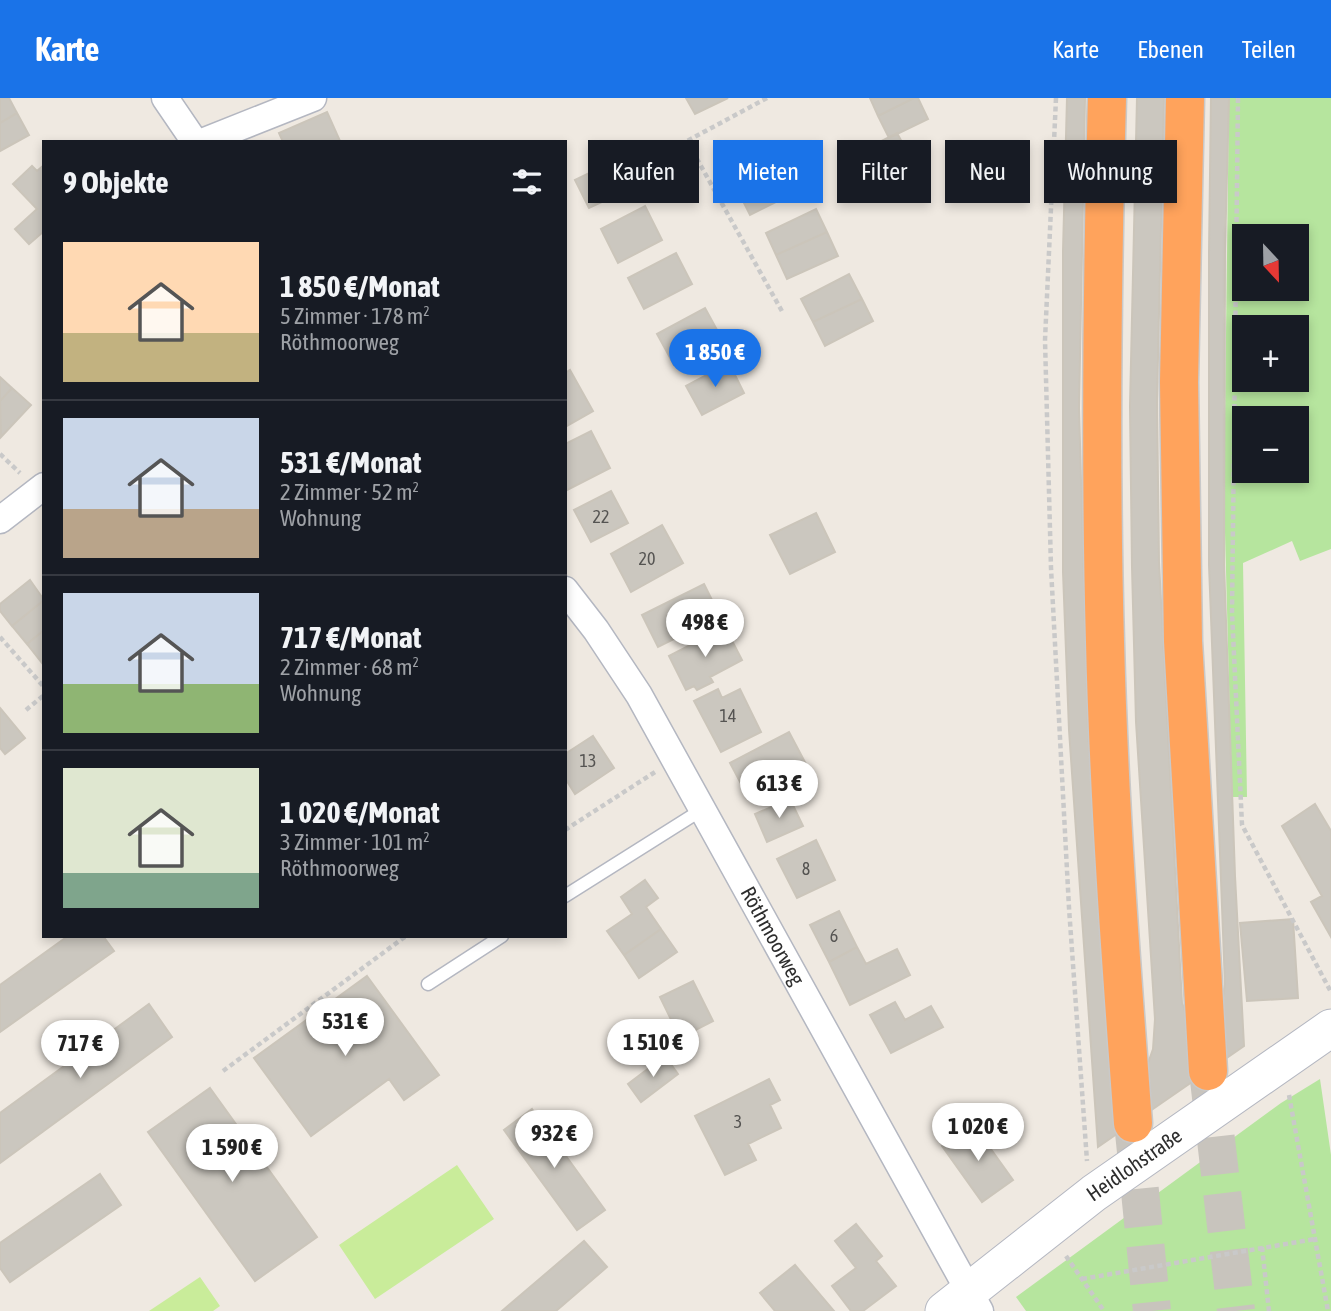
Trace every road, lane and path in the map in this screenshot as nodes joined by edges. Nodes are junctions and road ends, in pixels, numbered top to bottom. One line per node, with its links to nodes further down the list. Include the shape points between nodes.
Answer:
1 (164, 98): 8 (street)
2 (313, 98): 9 (street)
3 (767, 98): 10 (path, via 687,141)
4 (1056, 98): 31 (path, via 1045,340 1051,568 1069,908 1087,1161)
5 (1107, 98): 30 (highway, via 1101,435 1105,644)
6 (1185, 98): 29 (highway, via 1179,382 1183,641)
7 (1238, 98): 25 (path, via 1232,612 1242,825)
8 (194, 140)
9 (207, 140)
10 (783, 313)
11 (42, 488): 12 (street)
12 (0, 520)
13 (567, 593): 18 (street, Röthmoorweg, via 639,695)
14 (0, 637): 15 (path)
15 (42, 685)
16 (42, 697): 17 (path)
17 (26, 710)
18 (676, 759): 19 (street, Röthmoorweg); 20 (path)
19 (704, 808): 21 (lane); 36 (street, Röthmoorweg)
20 (567, 829)
21 (567, 895)
22 (403, 938): 28 (path)
23 (499, 938): 24 (lane)
24 (428, 984)
25 (1331, 992)
26 (1331, 1028): 27 (main road, Heidlohstraße)
27 (1283, 1060): 31 (main road, Heidlohstraße); 32 (path)
28 (223, 1071)
29 (1208, 1071)
30 (1133, 1123)
31 (1094, 1193): 36 (main road, Heidlohstraße)
32 (1315, 1239): 33 (path); 39 (path)
33 (1262, 1247): 35 (path); 38 (path)
34 (1067, 1257): 35 (path)
35 (1082, 1279): 37 (path)
36 (964, 1304)
37 (1104, 1311)
38 (1269, 1311)
39 (1328, 1311)

